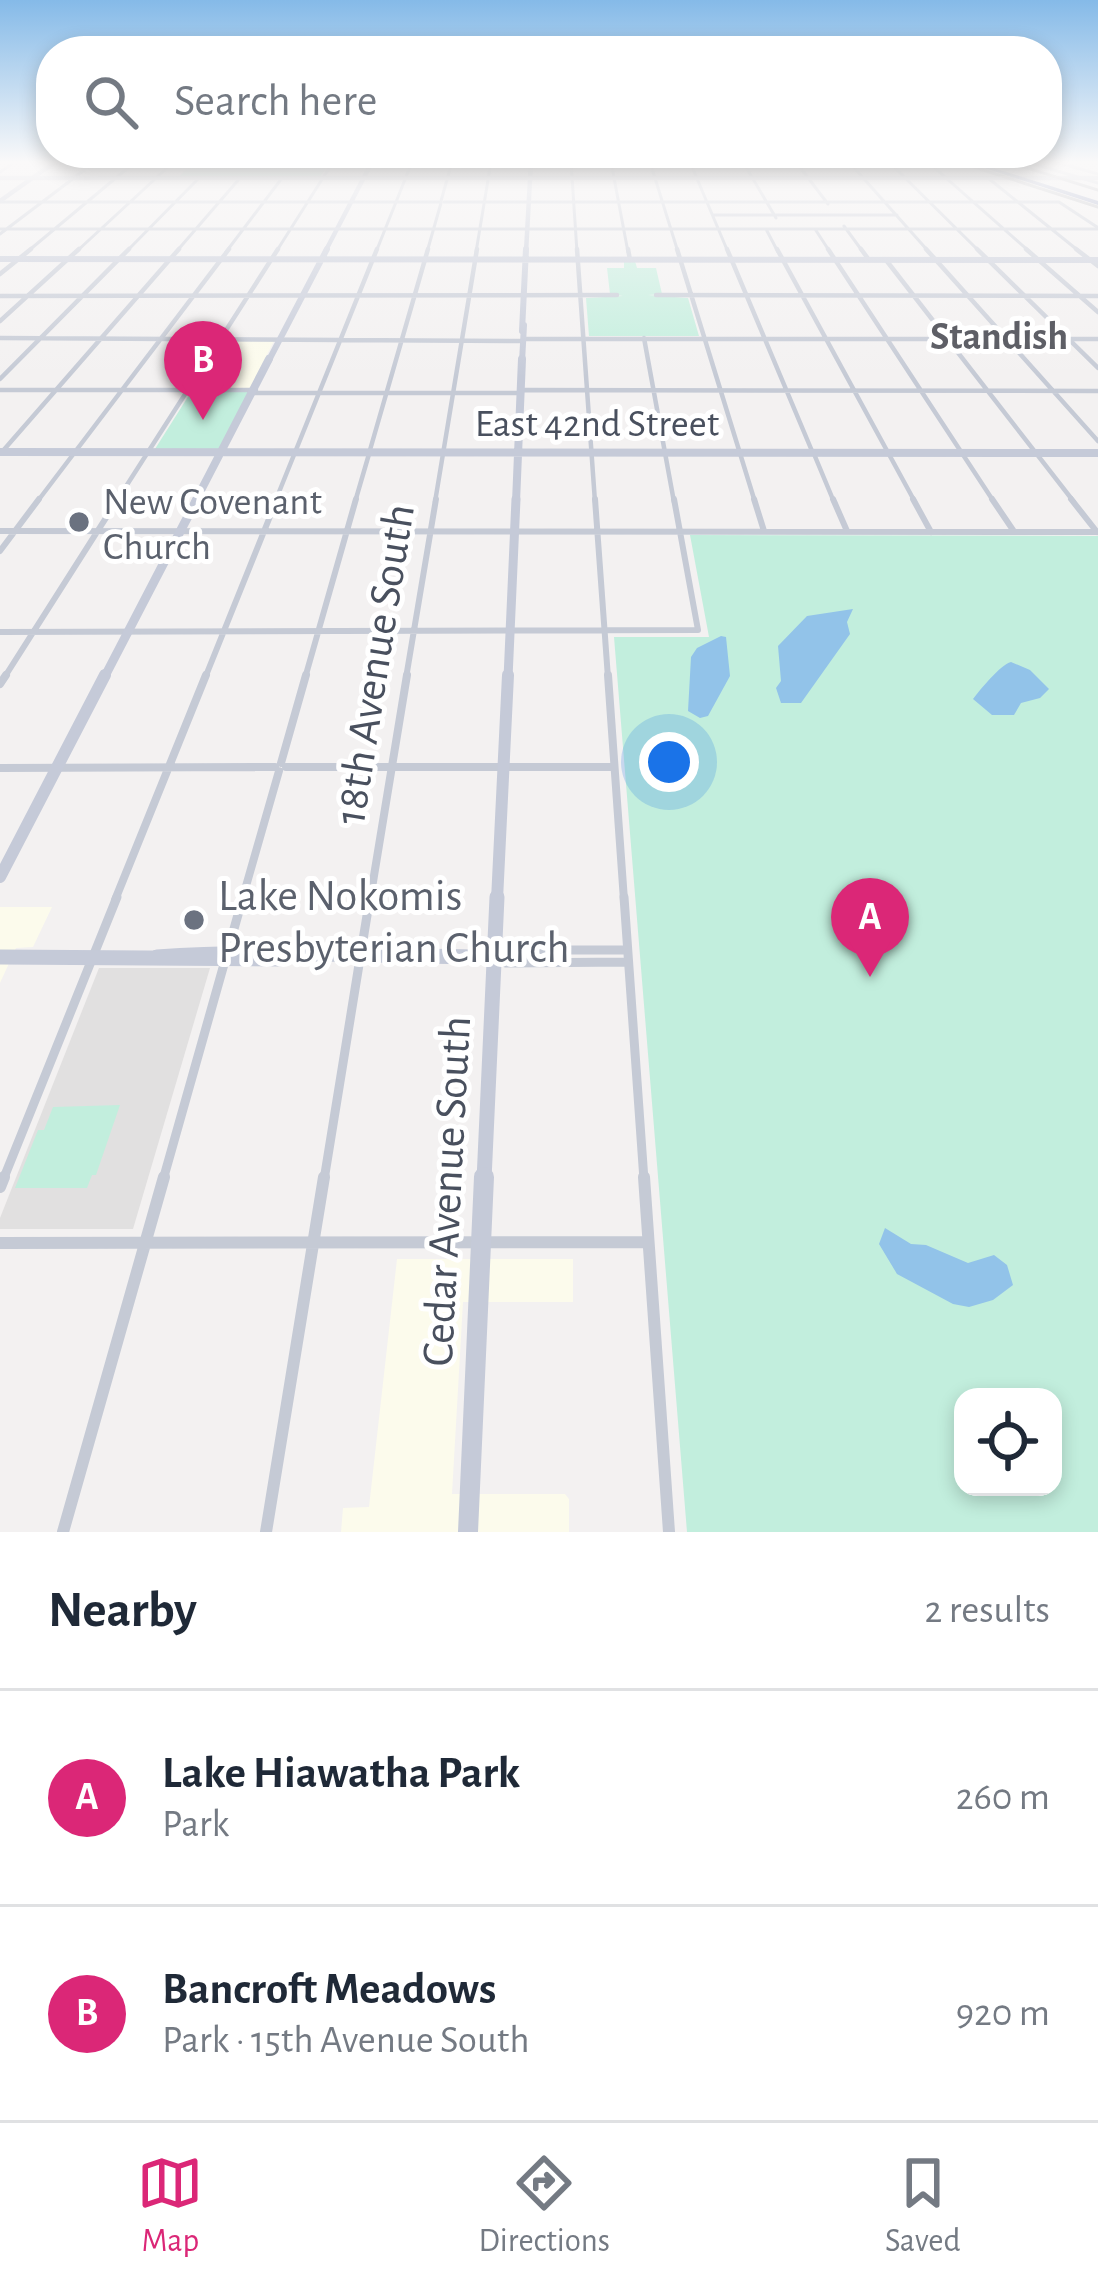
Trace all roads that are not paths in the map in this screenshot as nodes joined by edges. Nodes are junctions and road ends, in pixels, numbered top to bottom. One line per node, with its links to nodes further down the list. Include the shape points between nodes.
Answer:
1 (50, 233): 24 (street)
2 (97, 233): 25 (street)
3 (146, 233): 26 (street)
4 (193, 233): 27 (street)
5 (242, 233): 28 (street)
6 (289, 233): 29 (street)
7 (337, 233): 30 (street)
8 (384, 233): 31 (street)
9 (433, 233): 32 (street)
10 (480, 233): 33 (street, 18th Avenue South)
11 (528, 233): 34 (street, Cedar Avenue South)
12 (576, 233): 35 (street)
13 (625, 233): 36 (street)
14 (672, 233): 37 (street)
15 (721, 233): 38 (street)
16 (768, 233): 39 (street)
17 (818, 233): 40 (street)
18 (849, 233): 41 (street)
19 (914, 233): 43 (street)
20 (962, 233): 44 (street)
21 (1009, 233): 45 (street)
22 (1058, 233): 46 (street)
23 (0, 260): 24 (street)
24 (18, 260): 25 (street); 47 (street)
25 (68, 260): 26 (street); 51 (street)
26 (119, 260): 27 (street); 52 (street)
27 (170, 260): 28 (street); 53 (street)
28 (221, 260): 29 (street); 54 (street)
29 (272, 260): 30 (street); 55 (street)
30 (323, 260): 31 (street); 56 (street)
31 (374, 260): 32 (street); 68 (street)
32 (425, 260): 33 (street); 69 (street)
33 (476, 260): 34 (street); 70 (street, 18th Avenue South)
34 (527, 260): 35 (street); 57 (street, Cedar Avenue South)
35 (579, 260): 36 (street); 58 (street)
36 (630, 260): 37 (street)
37 (681, 260): 38 (street); 59 (street)
38 (732, 260): 39 (street); 60 (street)
39 (783, 260): 40 (street); 61 (street)
40 (835, 260): 41 (street); 62 (street)
41 (869, 260): 42 (street)
42 (886, 260): 43 (street); 63 (street)
43 (938, 260): 44 (street); 64 (street)
44 (989, 260): 45 (street); 65 (street)
45 (1040, 260): 46 (street); 66 (street)
46 (1096, 262)
47 (0, 274)
48 (616, 295): 58 (street)
49 (656, 295): 59 (street)
50 (0, 296): 51 (street)
51 (28, 296): 52 (street); 72 (street)
52 (83, 296): 53 (street); 74 (street)
53 (139, 296): 54 (street); 75 (street)
54 (194, 296): 55 (street); 76 (street)
55 (249, 296): 56 (street); 77 (street)
56 (304, 296): 68 (street); 78 (street)
57 (526, 296): 58 (street); 70 (street); 92 (street, Cedar Avenue South)
58 (580, 296): 79 (street)
59 (692, 296): 60 (street); 81 (street)
60 (747, 296): 61 (street); 82 (street)
61 (803, 296): 62 (street); 83 (street)
62 (859, 296): 63 (street); 84 (street)
63 (914, 296): 64 (street); 85 (street)
64 (970, 296): 65 (street); 86 (street)
65 (1025, 296): 66 (street); 87 (street)
66 (1080, 296): 67 (street); 71 (street)
67 (1098, 296)
68 (359, 297): 69 (street); 89 (street)
69 (415, 297): 70 (street); 90 (street)
70 (470, 297): 91 (street, 18th Avenue South)
71 (1098, 312)
72 (0, 321)
73 (0, 338): 74 (street)
74 (40, 338): 75 (street); 94 (street)
75 (101, 338): 76 (street); 96 (street)
76 (161, 338): 77 (street); 97 (street)
77 (222, 339): 78 (street); 98 (street)
78 (282, 339): 89 (street); 109 (street)
79 (584, 339): 80 (street); 92 (street); 99 (street)
80 (644, 339): 81 (street); 100 (street)
81 (705, 339): 82 (street); 101 (street)
82 (766, 339): 83 (street); 102 (street)
83 (826, 339): 84 (street); 103 (street)
84 (887, 339): 85 (street); 104 (street)
85 (947, 339): 86 (street); 106 (street)
86 (1007, 339): 87 (street); 107 (street)
87 (1068, 339): 88 (street); 93 (street)
88 (1098, 339)
89 (342, 340): 90 (street); 110 (street)
90 (403, 340): 91 (street); 111 (street)
91 (463, 340): 92 (street); 112 (street, 18th Avenue South)
92 (523, 343): 105 (street, Cedar Avenue South)
93 (1098, 368)
94 (0, 379)
95 (0, 390): 96 (street)
96 (56, 390): 97 (street); 124 (street)
97 (122, 390): 98 (street); 114 (street)
98 (189, 390): 109 (street); 115 (street)
99 (587, 390): 100 (street); 105 (street); 121 (street)
100 (654, 390): 101 (street); 122 (street)
101 (721, 390): 102 (street); 123 (street)
102 (787, 390): 103 (street); 125 (street)
103 (854, 390): 104 (street); 126 (street)
104 (920, 390): 106 (street); 127 (street)
105 (521, 391): 112 (street); 120 (street, Cedar Avenue South)
106 (987, 391): 107 (street); 128 (street)
107 (1053, 391): 108 (street); 113 (street)
108 (1098, 391)
109 (255, 392): 110 (street); 116 (street)
110 (321, 393): 111 (street); 117 (street)
111 (387, 393): 112 (street); 118 (street)
112 (454, 393): 119 (street, 18th Avenue South)
113 (1098, 441)
114 (75, 452): 115 (street, East 42nd Street); 124 (street, East 42nd Street); 131 (street)
115 (149, 452): 116 (street, East 42nd Street); 132 (street)
116 (223, 452): 117 (street, East 42nd Street); 133 (street)
117 (296, 452): 118 (street, East 42nd Street); 134 (street)
118 (370, 452): 119 (street, East 42nd Street); 135 (street)
119 (445, 452): 120 (street, East 42nd Street); 136 (street, 18th Avenue South)
120 (518, 452): 121 (street, East 42nd Street); 137 (street, Cedar Avenue South)
121 (592, 452): 122 (street, East 42nd Street); 138 (street)
122 (666, 452): 123 (street, East 42nd Street); 139 (street)
123 (740, 452): 125 (street, East 42nd Street); 140 (street)
124 (0, 453)
125 (813, 453): 126 (street, East 42nd Street); 141 (street)
126 (888, 453): 127 (street, East 42nd Street); 142 (street)
127 (962, 453): 128 (street, East 42nd Street); 143 (street)
128 (1036, 453): 129 (street, East 42nd Street); 144 (street)
129 (1098, 453)
130 (0, 531): 131 (street)
131 (15, 531): 132 (street); 145 (street)
132 (99, 531): 133 (street); 147 (street)
133 (182, 531): 134 (street); 148 (street)
134 (265, 531): 135 (street); 149 (street)
135 (349, 531): 136 (street); 150 (street)
136 (431, 531): 137 (street); 151 (street, 18th Avenue South)
137 (514, 531): 138 (street); 152 (street, Cedar Avenue South)
138 (598, 531): 139 (street); 153 (street)
139 (681, 531): 140 (street); 153 (street, via 698,630)
140 (764, 531): 141 (street)
141 (847, 531): 142 (street)
142 (931, 532): 143 (street)
143 (1014, 532): 144 (street)
144 (1098, 532)
145 (0, 551)
146 (0, 632): 147 (street)
147 (33, 632): 148 (street); 154 (street)
148 (130, 632): 149 (street); 160 (street)
149 (224, 632): 150 (street); 161 (street)
150 (321, 632): 151 (street); 155 (street)
151 (415, 632): 152 (street); 156 (street, 18th Avenue South)
152 (510, 632): 153 (street); 157 (street, Cedar Avenue South)
153 (605, 632): 158 (street)
154 (0, 684)
155 (280, 767): 156 (street); 161 (street); 165 (street)
156 (393, 767): 157 (street); 166 (street, 18th Avenue South)
157 (504, 767): 158 (street); 167 (street, Cedar Avenue South)
158 (615, 767): 163 (street)
159 (0, 768): 160 (street)
160 (58, 768): 161 (street); 162 (street)
161 (169, 768): 164 (street)
162 (0, 877)
163 (628, 956): 167 (street, via 506,963); 172 (street)
164 (92, 957): 165 (street); 168 (street); 169 (street)
165 (227, 957): 166 (street); 174 (street)
166 (362, 957): 167 (street); 170 (street, 18th Avenue South)
167 (495, 957): 171 (street, Cedar Avenue South)
168 (0, 958)
169 (0, 1187)
170 (314, 1242): 171 (street); 174 (street); 176 (street, 18th Avenue South)
171 (482, 1242): 172 (street); 177 (street, Cedar Avenue South)
172 (648, 1242): 178 (street)
173 (0, 1243): 174 (street)
174 (145, 1243): 175 (street)
175 (63, 1532)
176 (266, 1532)
177 (468, 1532)
178 (669, 1532)

